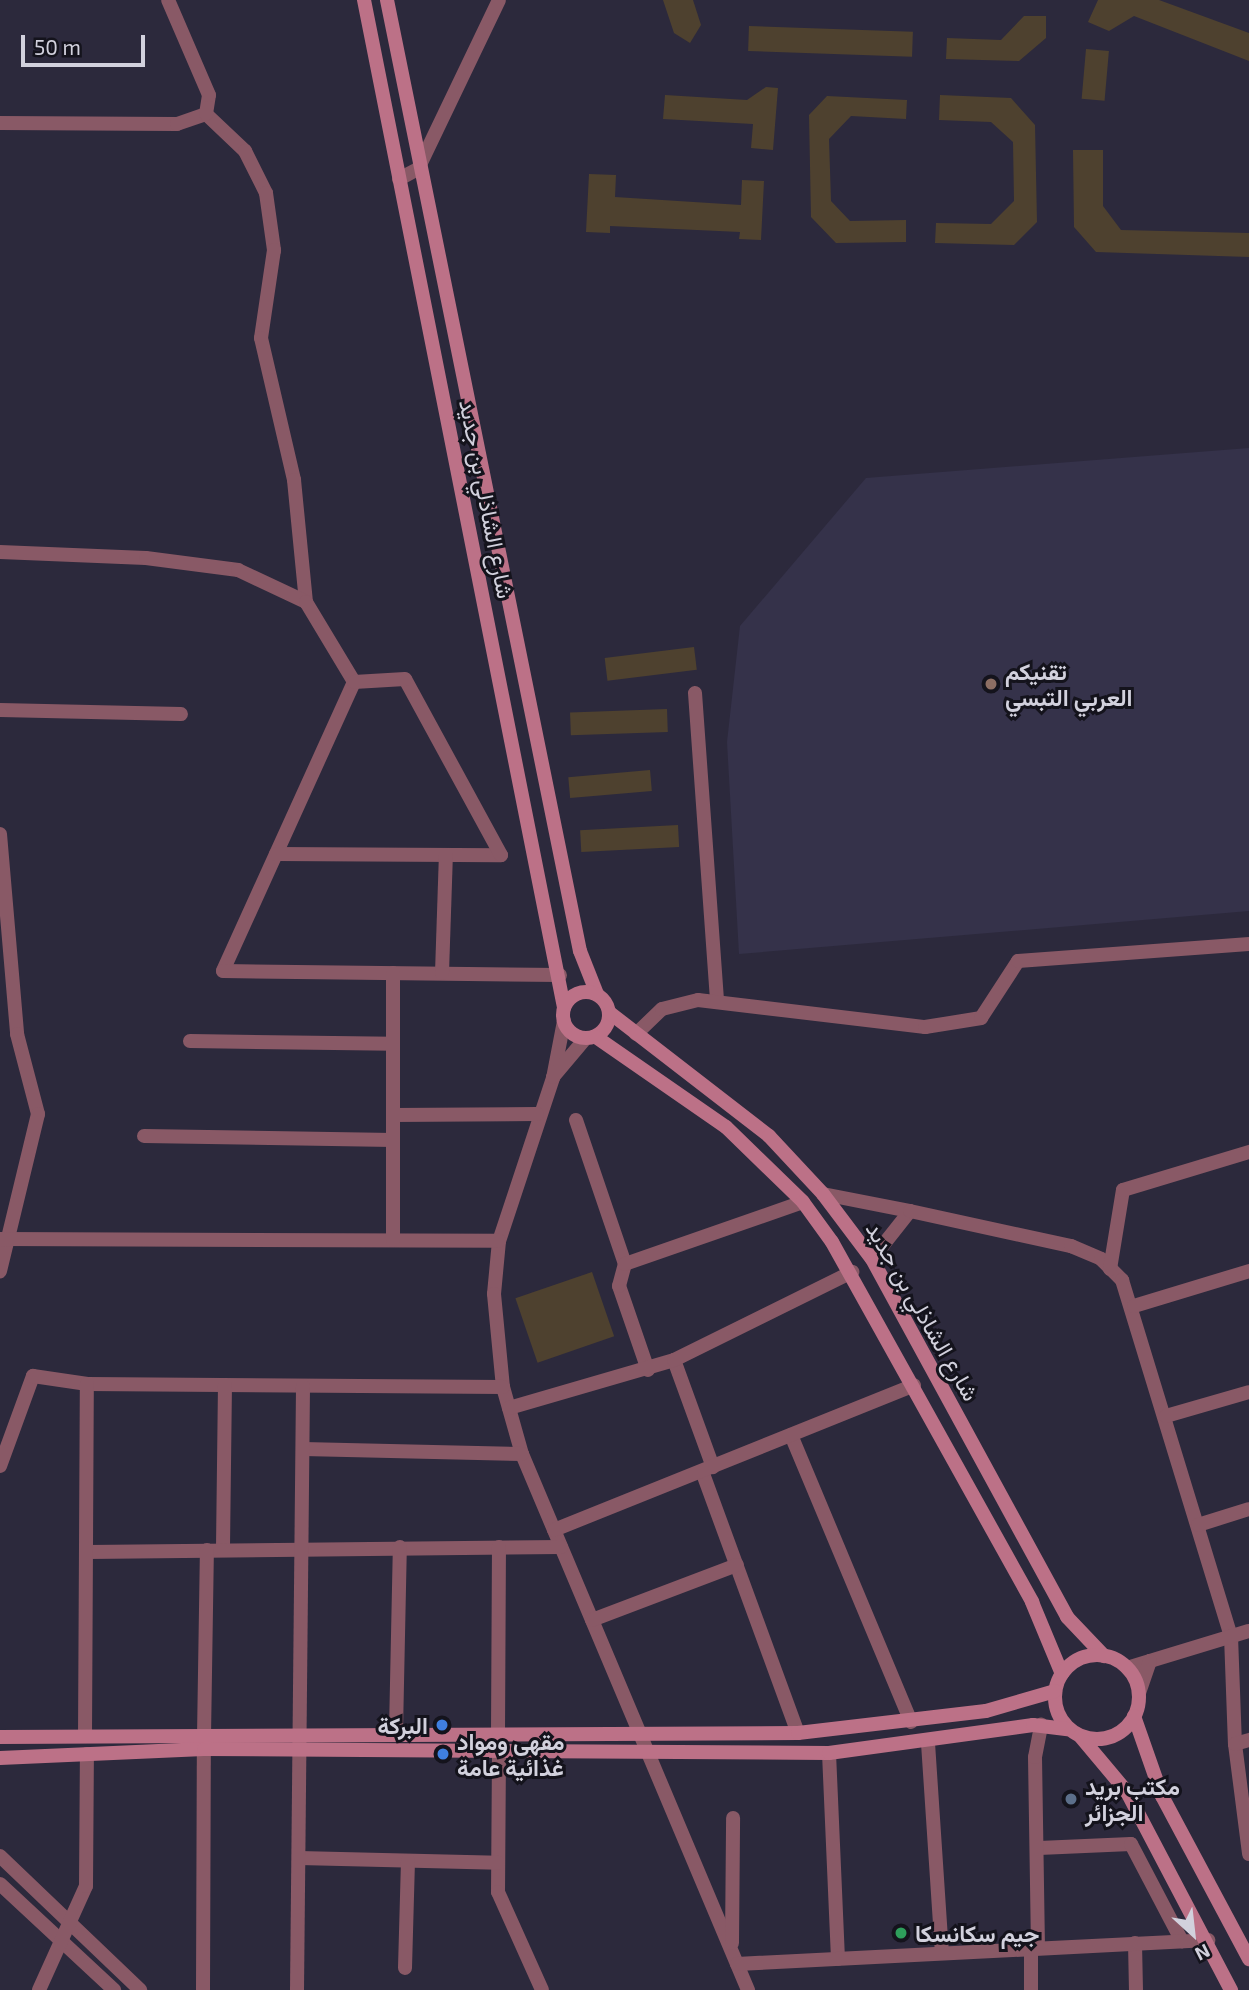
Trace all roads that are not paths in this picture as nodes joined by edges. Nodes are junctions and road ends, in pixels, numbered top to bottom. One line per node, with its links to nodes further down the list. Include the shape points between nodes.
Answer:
1 (168, 0): 5 (street, via 209,95)
2 (364, 0): 8 (main road, شارع الشاذلي بن جديد)
3 (387, 0): 7 (main road, شارع الشاذلي بن جديد)
4 (499, 0): 7 (street)
5 (206, 114): 6 (street, via 177,124); 10 (street, via 245,151 267,193 274,250 261,338 296,492)
6 (0, 124)
7 (418, 169): 8 (street); 22 (main road, شارع الشاذلي بن جديد, via 580,951)
8 (399, 179): 21 (main road, شارع الشاذلي بن جديد)
9 (0, 552): 10 (street, via 212,563)
10 (306, 602): 11 (street)
11 (354, 682): 16 (street); 17 (street, via 405,679 501,855)
12 (695, 693): 23 (street)
13 (0, 710): 14 (street)
14 (181, 714)
15 (0, 834): 40 (street, via 17,1034 38,1114)
16 (276, 854): 17 (street); 19 (street, via 223,971)
17 (446, 855): 20 (street)
18 (1249, 944): 23 (street, via 1018,961 981,1018 925,1027)
19 (393, 973): 20 (street); 29 (street)
20 (442, 973): 21 (street)
21 (560, 975): 25 (main road, شارع الشاذلي بن جديد)
22 (597, 994): 24 (main road, شارع الشاذلي بن جديد); 25 (main road, via 579,993)
23 (717, 1000): 26 (street, via 678,1001)
24 (610, 1013): 26 (main road, شارع الشاذلي بن جديد); 27 (main road)
25 (564, 1014): 27 (main road, شارع الشاذلي بن جديد); 30 (street)
26 (636, 1034): 37 (main road, شارع الشاذلي بن جديد, via 769,1136)
27 (591, 1038): 30 (street); 38 (main road, شارع الشاذلي بن جديد, via 700,1106)
28 (190, 1041): 29 (street)
29 (393, 1044): 32 (street)
30 (553, 1078): 31 (street)
31 (537, 1114): 32 (street); 42 (street)
32 (393, 1115): 35 (street)
33 (576, 1120): 44 (street)
34 (144, 1136): 35 (street)
35 (393, 1140): 41 (street)
36 (1249, 1152): 45 (street, via 1123,1190)
37 (823, 1195): 39 (street); 43 (main road, شارع الشاذلي بن جديد)
38 (803, 1202): 44 (street); 48 (main road, شارع الشاذلي بن جديد)
39 (910, 1212): 43 (street); 45 (street, via 1071,1246)
40 (5, 1239): 41 (street); 46 (street)
41 (393, 1240): 42 (street)
42 (499, 1241): 56 (street, via 494,1294)
43 (872, 1259): 79 (main road, شارع الشاذلي بن جديد, via 1060,1605)
44 (625, 1265): 51 (street, via 619,1286)
45 (1110, 1269): 49 (street)
46 (0, 1271)
47 (1249, 1271): 49 (street)
48 (852, 1272): 50 (street); 54 (main road, شارع الشاذلي بن جديد)
49 (1134, 1306): 59 (street)
50 (674, 1360): 51 (street); 64 (street)
51 (648, 1370): 58 (street)
52 (87, 1384): 53 (street); 63 (street, via 33,1376); 74 (street)
53 (225, 1385): 55 (street); 68 (street)
54 (914, 1385): 60 (street); 82 (main road, شارع الشاذلي بن جديد, via 1032,1602)
55 (303, 1386): 56 (street); 61 (street)
56 (503, 1387): 58 (street)
57 (1249, 1392): 59 (street)
58 (509, 1408): 62 (street)
59 (1166, 1416): 66 (street)
60 (791, 1434): 64 (street); 86 (street)
61 (303, 1449): 62 (street); 69 (street)
62 (523, 1454): 67 (street)
63 (0, 1466)
64 (707, 1469): 67 (street); 75 (street)
65 (1249, 1509): 66 (street)
66 (1198, 1525): 78 (street)
67 (554, 1530): 72 (street)
68 (223, 1547): 69 (street); 73 (street)
69 (302, 1547): 70 (street); 96 (street)
70 (400, 1547): 71 (street); 88 (street)
71 (499, 1547): 72 (street); 90 (street)
72 (561, 1547): 76 (street)
73 (207, 1550): 74 (street); 95 (street)
74 (88, 1552): 94 (street)
75 (737, 1565): 76 (street); 91 (street)
76 (592, 1620): 92 (street)
77 (1249, 1631): 78 (street)
78 (1231, 1636): 80 (street); 97 (street)
79 (1104, 1656): 81 (main road); 82 (main road, via 1080,1658)
80 (1150, 1661): 81 (street); 84 (street)
81 (1127, 1668): 84 (main road)
82 (1062, 1674): 83 (main road)
83 (1055, 1691): 86 (main road); 89 (main road)
84 (1139, 1693): 85 (main road)
85 (1134, 1716): 89 (main road, via 1113,1736); 123 (main road, via 1162,1796)
86 (911, 1722): 91 (main road)
87 (1041, 1725): 89 (main road); 98 (main road); 105 (street, via 1035,1757)
88 (396, 1731): 90 (main road); 96 (main road)
89 (1074, 1732): 116 (main road, via 1127,1792)
90 (499, 1733): 92 (main road)
91 (798, 1733): 92 (main road)
92 (640, 1735): 100 (street)
93 (0, 1737): 94 (main road)
94 (85, 1737): 95 (main road)
95 (204, 1742): 96 (main road); 101 (main road); 128 (street)
96 (301, 1742): 99 (main road); 108 (street)
97 (1242, 1742): 106 (street)
98 (928, 1743): 102 (main road); 120 (street)
99 (499, 1751): 100 (main road); 110 (street)
100 (648, 1753): 102 (main road); 121 (street)
101 (88, 1754): 103 (main road); 114 (street, via 86,1885)
102 (830, 1754): 122 (street)
103 (0, 1758)
104 (733, 1818): 121 (street)
105 (1039, 1848): 117 (street, via 1131,1844); 119 (street)
106 (1249, 1854)
107 (0, 1856): 114 (street)
108 (299, 1858): 109 (street); 129 (street)
109 (408, 1861): 110 (street); 124 (street)
110 (498, 1863): 130 (street, via 498,1892)
111 (0, 1884): 113 (street)
112 (0, 1902): 113 (street)
113 (22, 1907): 115 (street)
114 (72, 1923): 115 (street); 127 (street)
115 (64, 1940): 125 (street); 126 (street)
116 (1208, 1940): 117 (street); 134 (main road)
117 (1182, 1941): 118 (street)
118 (1135, 1943): 119 (street); 133 (street)
119 (1035, 1948): 120 (street); 132 (street)
120 (942, 1953): 122 (street)
121 (734, 1957): 122 (street); 131 (street)
122 (838, 1959)
123 (1249, 1959)
124 (405, 1968)
125 (39, 1990)
126 (114, 1990)
127 (139, 1990)
128 (203, 1990)
129 (297, 1990)
130 (542, 1990)
131 (748, 1990)
132 (1031, 1990)
133 (1136, 1990)
134 (1231, 1990)

